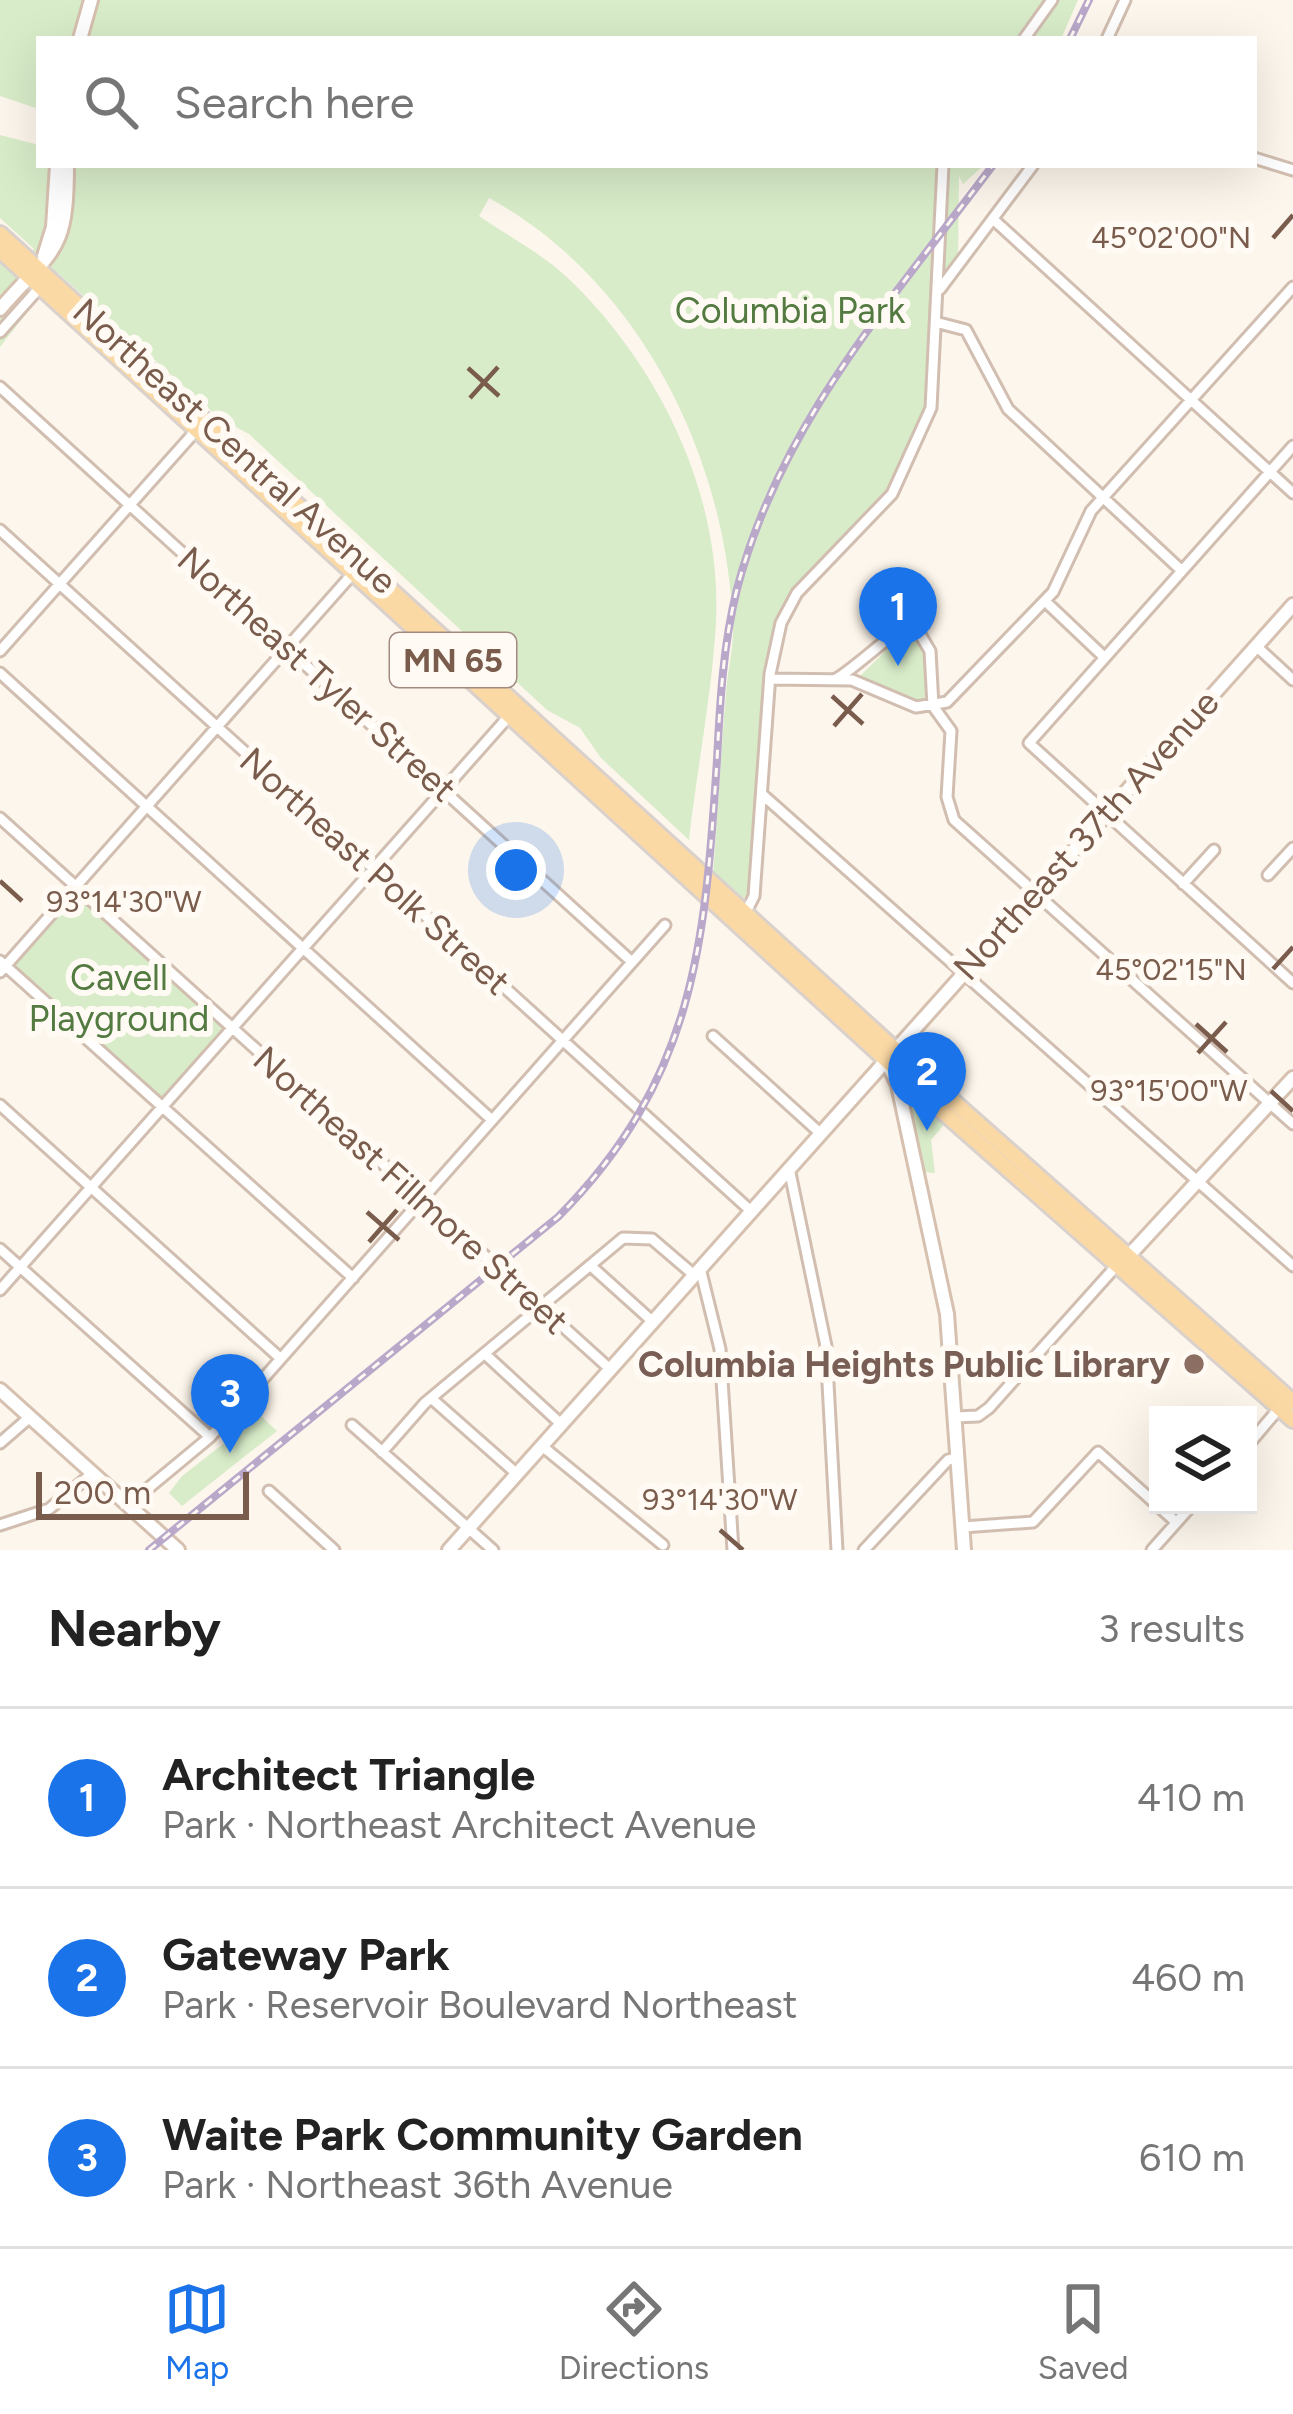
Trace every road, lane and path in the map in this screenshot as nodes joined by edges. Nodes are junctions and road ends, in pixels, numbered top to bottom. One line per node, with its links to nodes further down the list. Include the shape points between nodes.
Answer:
1 (91, 0): 4 (street)
2 (1052, 0): 5 (street)
3 (1126, 0): 6 (street)
4 (81, 36)
5 (1026, 36)
6 (1108, 36)
7 (1257, 159): 12 (street)
8 (57, 168): 16 (street)
9 (67, 168): 16 (street, via 63,236)
10 (943, 168): 18 (street)
11 (1032, 168): 13 (street)
12 (1293, 170)
13 (994, 220): 18 (street); 23 (street)
14 (0, 234): 16 (main road, Northeast Central Avenue / MN 65)
15 (0, 250): 16 (main road, Northeast Central Avenue / MN 65)
16 (39, 275): 19 (street); 21 (street); 24 (main road, Northeast Central Avenue / MN 65)
17 (1293, 287): 23 (street)
18 (940, 289): 20 (street)
19 (0, 309)
20 (939, 323): 28 (street, via 966,330 1008,409); 41 (street, via 934,394 911,461 882,508 787,608)
21 (0, 332)
22 (0, 387): 29 (street, Northeast Tyler Street)
23 (1191, 400): 26 (street); 28 (street)
24 (202, 424): 29 (street); 32 (main road, Northeast Central Avenue / MN 65); 45 (main road, Northeast Central Avenue / MN 65)
25 (1293, 446): 26 (street)
26 (1270, 472): 27 (street); 31 (street)
27 (1293, 494)
28 (1103, 499): 31 (street); 34 (street)
29 (130, 504): 33 (street); 37 (street, Northeast Tyler Street)
30 (0, 530): 33 (street, Northeast Polk Street)
31 (1181, 570): 39 (street)
32 (355, 571): 37 (street); 45 (main road, Northeast Central Avenue / MN 65)
33 (59, 584): 38 (street); 46 (street, Northeast Polk Street)
34 (1045, 601): 39 (street); 44 (street)
35 (1293, 605): 36 (street, Northeast 37th Avenue)
36 (1256, 646): 43 (street); 50 (street, Northeast 37th Avenue)
37 (288, 647): 46 (street); 47 (street, Northeast Tyler Street)
38 (0, 651)
39 (1104, 656): 50 (street, via 1029,743)
40 (0, 674): 49 (street)
41 (770, 679): 42 (street); 48 (street)
42 (836, 679): 44 (street, via 870,685 905,705); 44 (street, via 914,624 930,651)
43 (1293, 680)
44 (933, 706): 58 (street, via 951,731 953,820)
45 (516, 709): 47 (street); 59 (main road, Northeast Central Avenue / MN 65)
46 (217, 727): 49 (street); 54 (street, Northeast Polk Street)
47 (444, 790): 54 (street); 62 (street, Northeast Tyler Street)
48 (763, 795): 59 (street); 64 (street)
49 (146, 806): 57 (street); 61 (street)
50 (1106, 813): 56 (street); 58 (street, Northeast 37th Avenue)
51 (0, 818): 57 (street, Northeast Fillmore Street)
52 (1293, 848): 55 (street)
53 (1214, 850): 56 (street)
54 (373, 869): 61 (street); 68 (street, Northeast Polk Street)
55 (1268, 875)
56 (1184, 884): 65 (street)
57 (76, 886): 63 (street); 66 (street, Northeast Fillmore Street)
58 (1032, 895): 64 (street, Northeast 37th Avenue); 71 (street)
59 (744, 917): 69 (main road, Northeast Central Avenue / MN 65)
60 (665, 925): 62 (street)
61 (303, 948): 66 (street); 74 (street)
62 (632, 962): 68 (street)
63 (2, 966): 73 (street)
64 (962, 974): 69 (street, Northeast 37th Avenue); 79 (street)
65 (1293, 983)
66 (232, 1028): 73 (street); 81 (street, Northeast Fillmore Street)
67 (713, 1036): 76 (street)
68 (561, 1041): 74 (street); 82 (street, Northeast Polk Street)
69 (890, 1054): 76 (street, Northeast 37th Avenue); 77 (main road, MN 65); 77 (main road, MN 65, via 941,1111); 100 (street, via 947,1314)
70 (1293, 1078): 71 (street)
71 (1270, 1104): 75 (street); 79 (street)
72 (0, 1105): 80 (street)
73 (162, 1107): 80 (street); 89 (street)
74 (492, 1120): 81 (street)
75 (1293, 1124)
76 (820, 1132): 78 (street, Northeast 37th Avenue)
77 (984, 1138): 84 (main road, MN 65); 84 (main road, MN 65, via 1022,1161)
78 (789, 1168): 82 (street, Northeast 37th Avenue); 125 (street, via 826,1346)
79 (1201, 1182): 84 (street); 85 (street)
80 (91, 1187): 86 (street); 94 (street)
81 (422, 1200): 89 (street); 91 (street, Northeast Fillmore Street)
82 (751, 1211): 88 (street, Northeast 37th Avenue)
83 (0, 1249): 86 (street)
84 (1125, 1261): 98 (main road, MN 65); 100 (street, via 989,1408)
85 (1293, 1266)
86 (20, 1267): 90 (street); 105 (street)
87 (592, 1267): 88 (street, via 623,1238 642,1236); 91 (street); 92 (street)
88 (697, 1271): 92 (street, Northeast 37th Avenue); 124 (street, via 720,1349)
89 (352, 1278): 94 (street)
90 (0, 1290)
91 (541, 1309): 93 (street); 95 (street, Northeast Fillmore Street)
92 (652, 1322): 95 (street, Northeast 37th Avenue)
93 (485, 1354): 97 (street); 102 (street)
94 (280, 1358): 105 (street)
95 (610, 1369): 102 (street, Northeast 37th Avenue)
96 (0, 1390): 99 (street)
97 (431, 1398): 108 (street); 111 (street)
98 (1287, 1403): 101 (main road, MN 65); 104 (street)
99 (30, 1417): 106 (street); 110 (street)
100 (955, 1417): 109 (street)
101 (1293, 1420)
102 (561, 1424): 107 (street, Northeast 37th Avenue)
103 (352, 1425): 108 (street)
104 (1257, 1435)
105 (209, 1437): 113 (street)
106 (0, 1443)
107 (542, 1446): 111 (street, Northeast 37th Avenue); 119 (street)
108 (382, 1452): 118 (street)
109 (958, 1458): 117 (street); 126 (street)
110 (92, 1473): 113 (street); 116 (street, via 49,1509)
111 (517, 1474): 118 (street, Northeast 37th Avenue)
112 (269, 1491): 121 (street)
113 (128, 1505): 120 (street)
114 (1184, 1514): 115 (street)
115 (1176, 1522): 117 (street, via 1099,1452 1033,1522); 128 (street)
116 (0, 1525)
117 (962, 1527): 127 (street)
118 (468, 1529): 122 (street, Northeast 37th Avenue); 123 (street)
119 (663, 1545)
120 (178, 1550)
121 (334, 1550)
122 (449, 1550)
123 (493, 1550)
124 (734, 1550)
125 (837, 1550)
126 (864, 1550)
127 (964, 1550)
128 (1152, 1550)

